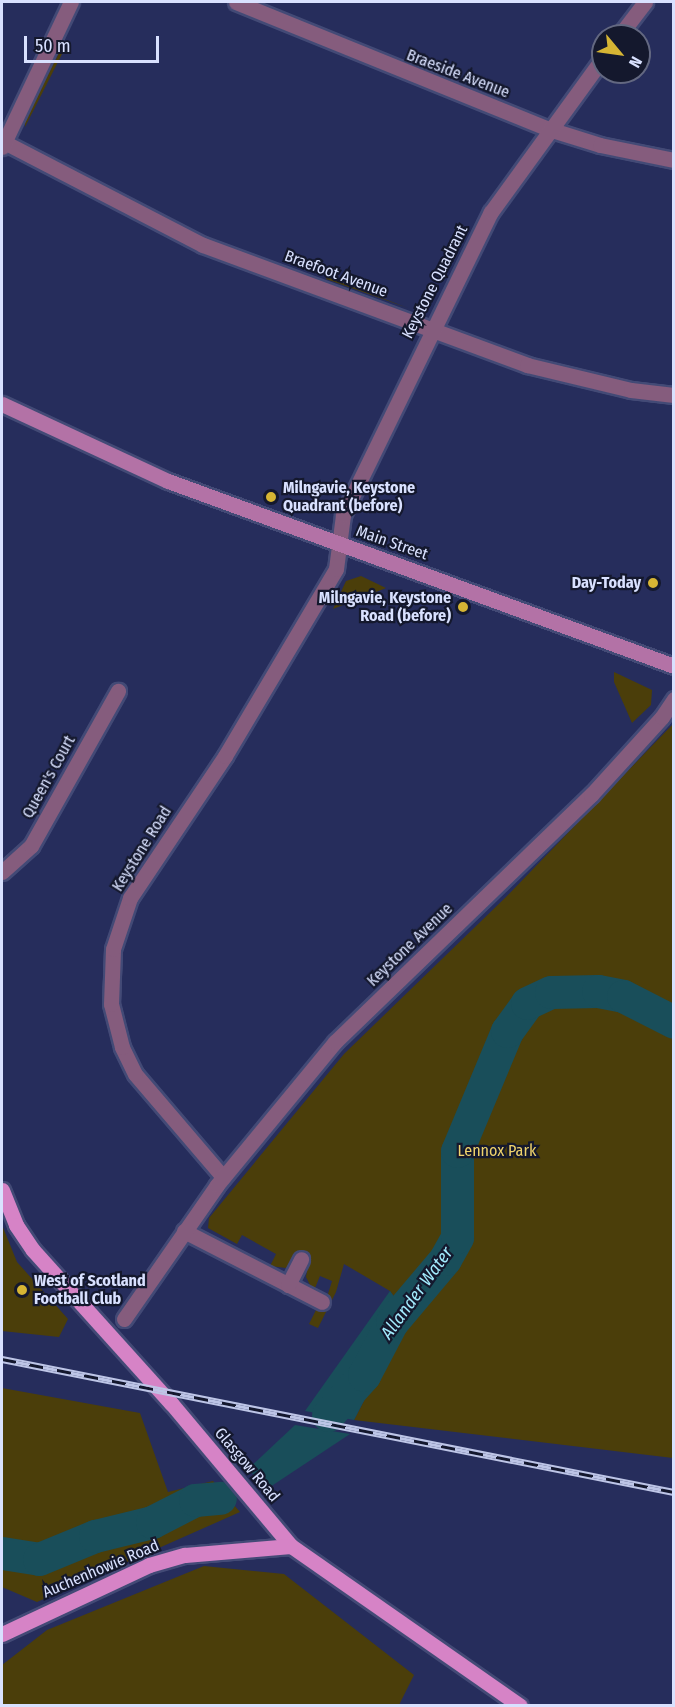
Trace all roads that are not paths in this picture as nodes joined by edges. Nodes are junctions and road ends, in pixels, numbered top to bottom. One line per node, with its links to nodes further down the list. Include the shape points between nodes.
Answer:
1 (71, 2): 7 (street)
2 (236, 2): 6 (street, Braeside Avenue)
3 (645, 2): 4 (street)
4 (628, 24)
5 (591, 75): 6 (street, Keystone Quadrant)
6 (552, 130): 8 (street, Braeside Avenue, via 600,145); 9 (street, Keystone Quadrant, via 491,212)
7 (2, 144): 9 (street, Braefoot Avenue, via 203,245)
8 (674, 160)
9 (431, 328): 10 (street, Braefoot Avenue, via 527,365 631,390); 12 (street, Keystone Quadrant, via 343,514)
10 (674, 395)
11 (2, 404): 12 (main road, Main Street, via 168,481)
12 (339, 543): 13 (main road, Main Street); 17 (street, Keystone Road, via 336,570 225,756 130,898 113,949 111,1004 122,1047 135,1074)
13 (674, 666)
14 (118, 691): 16 (street, Queen's Court, via 31,846)
15 (674, 699): 17 (street, Keystone Avenue, via 591,795 335,1042)
16 (2, 872)
17 (223, 1177): 19 (street, Keystone Avenue)
18 (2, 1190): 24 (main road, Glasgow Road, via 16,1225 33,1250 171,1403)
19 (184, 1231): 21 (street); 23 (street, Keystone Avenue)
20 (301, 1260): 21 (street)
21 (288, 1285): 22 (street)
22 (322, 1302)
23 (124, 1319)
24 (291, 1546): 25 (main road, Auchenhowie Road, via 185,1555 158,1563); 26 (main road, Glasgow Road)
25 (2, 1634)
26 (520, 1706)

